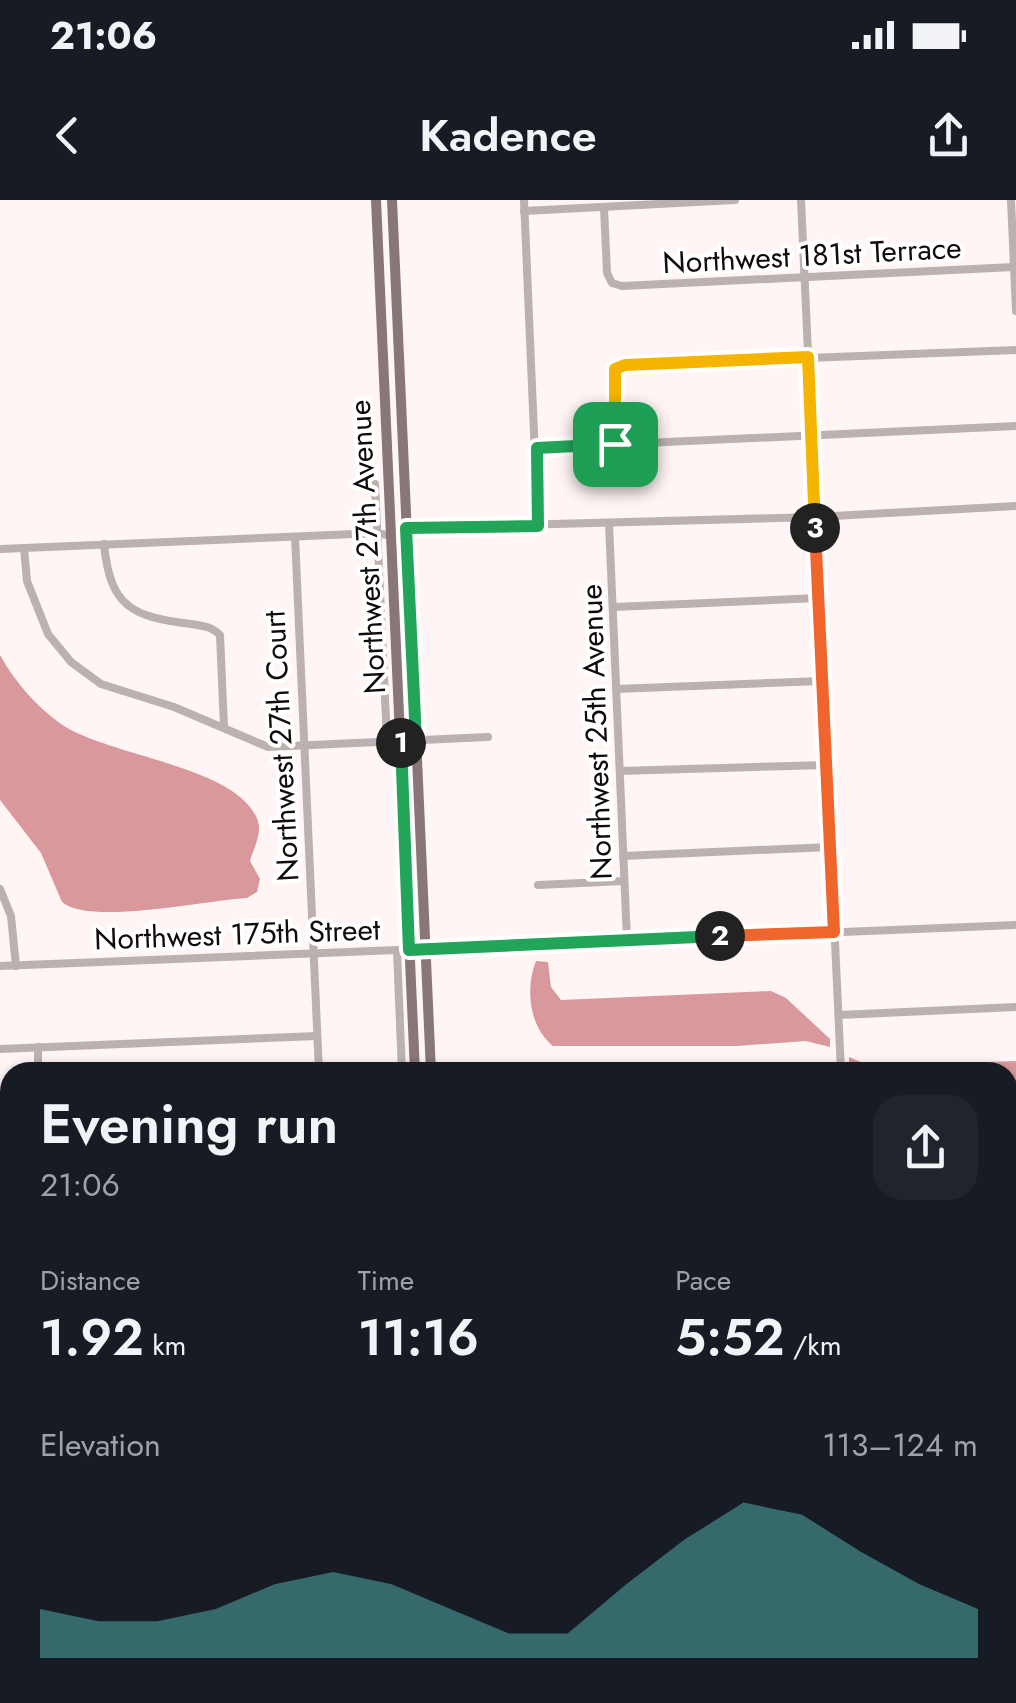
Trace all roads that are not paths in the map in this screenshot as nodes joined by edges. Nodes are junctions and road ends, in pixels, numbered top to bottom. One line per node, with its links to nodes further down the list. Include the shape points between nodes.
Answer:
1 (376, 200): 16 (main road, Northwest 27th Avenue)
2 (392, 200): 15 (main road, Northwest 27th Avenue)
3 (524, 200): 8 (street)
4 (736, 200): 7 (street)
5 (801, 200): 10 (street)
6 (1011, 200): 9 (street)
7 (604, 208): 8 (street); 10 (street, Northwest 181st Terrace, via 612,283)
8 (524, 211): 20 (street)
9 (1014, 268): 10 (street, Northwest 181st Terrace); 11 (street)
10 (805, 278): 14 (street)
11 (1016, 290): 12 (street)
12 (1016, 311)
13 (1016, 350): 14 (street)
14 (808, 357): 18 (street); 19 (street, via 615,369)
15 (399, 358): 16 (main road); 27 (main road, Northwest 27th Avenue)
16 (383, 359): 22 (main road, Northwest 27th Avenue)
17 (1016, 426): 18 (street)
18 (812, 435): 19 (street); 24 (street)
19 (615, 444): 20 (street)
20 (537, 448): 26 (street)
21 (375, 484): 28 (street)
22 (390, 504): 27 (main road); 30 (main road, Northwest 27th Avenue)
23 (1016, 506): 24 (street)
24 (815, 517): 25 (street); 35 (street)
25 (610, 523): 26 (street); 36 (street, Northwest 25th Avenue)
26 (538, 526): 27 (street)
27 (406, 528): 34 (main road, Northwest 27th Avenue)
28 (377, 533): 29 (street); 30 (street); 43 (street)
29 (294, 536): 31 (street); 44 (street, Northwest 27th Court)
30 (391, 536): 34 (main road); 41 (main road, Northwest 27th Avenue)
31 (104, 544): 32 (street); 39 (street, via 121,602 146,617 208,626 220,635)
32 (24, 548): 33 (street); 39 (street, via 35,606 71,662 101,684)
33 (0, 549)
34 (408, 558): 42 (main road, Northwest 27th Avenue)
35 (818, 598): 36 (street); 37 (street)
36 (614, 607): 38 (street, Northwest 25th Avenue)
37 (822, 681): 38 (street); 45 (street)
38 (616, 689): 46 (street, Northwest 25th Avenue)
39 (224, 727): 44 (street, via 257,745)
40 (488, 737): 42 (street)
41 (400, 740): 42 (street); 43 (street); 55 (main road, Northwest 27th Avenue)
42 (416, 740): 56 (main road, Northwest 27th Avenue)
43 (386, 741): 44 (street)
44 (304, 745): 57 (street, Northwest 27th Court)
45 (826, 765): 46 (street); 47 (street)
46 (620, 771): 48 (street, Northwest 25th Avenue)
47 (830, 847): 48 (street); 53 (street)
48 (623, 856): 49 (street, Northwest 25th Avenue)
49 (624, 881): 50 (street); 54 (street, Northwest 25th Avenue)
50 (538, 885)
51 (0, 889): 59 (street, via 11,916)
52 (1016, 925): 53 (street, Northwest 175th Street)
53 (834, 932): 54 (street, Northwest 175th Street); 61 (street)
54 (627, 940): 56 (street, Northwest 175th Street)
55 (403, 950): 56 (street, Northwest 175th Street); 57 (street, Northwest 175th Street); 67 (street); 68 (main road, Northwest 27th Avenue)
56 (426, 950): 69 (main road, Northwest 27th Avenue)
57 (313, 953): 59 (street, Northwest 175th Street); 62 (street, Northwest 27th Court)
58 (0, 966): 59 (street, Northwest 175th Street)
59 (16, 966)
60 (1016, 1007): 61 (street)
61 (838, 1015): 70 (street)
62 (317, 1036): 63 (street); 66 (street, Northwest 27th Court)
63 (38, 1048): 64 (street); 65 (street)
64 (0, 1049)
65 (38, 1062)
66 (318, 1062)
67 (402, 1062)
68 (414, 1062)
69 (431, 1062)
70 (840, 1062)

